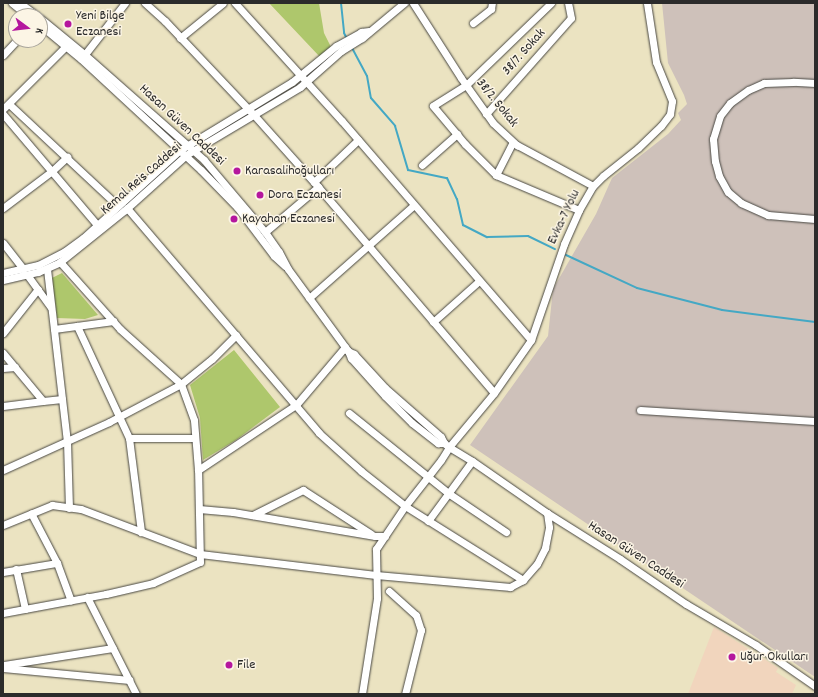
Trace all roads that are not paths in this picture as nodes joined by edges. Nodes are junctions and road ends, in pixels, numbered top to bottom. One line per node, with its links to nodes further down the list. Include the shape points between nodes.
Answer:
1 (125, 3): 16 (street)
2 (145, 3): 14 (street)
3 (223, 3): 14 (street)
4 (235, 3): 17 (street)
5 (404, 3): 17 (street, Kemal Reis Caddesi, via 369,30 361,32)
6 (413, 3): 19 (street, 38/2. Sokak)
7 (492, 3): 11 (street, via 491,9)
8 (551, 3): 19 (street)
9 (568, 3): 24 (street, 38/7. Sokak, via 571,18)
10 (647, 3): 37 (street, Evka-7 Yolu, via 656,62 671,95 672,108 655,132)
11 (473, 23)
12 (48, 26): 15 (street, Hasan Güven Caddesi)
13 (48, 31): 15 (street, Hasan Güven Caddesi)
14 (180, 38): 22 (street)
15 (67, 44): 16 (street, Hasan Güven Caddesi); 20 (street)
16 (83, 57): 29 (street, Hasan Güven Caddesi); 31 (street, Hasan Güven Caddesi)
17 (303, 79): 22 (street, Kemal Reis Caddesi); 25 (street, Kemal Reis Caddesi); 27 (street)
18 (815, 83): 43 (street, via 764,84 748,90 730,103 720,116 713,139 714,161 719,176 728,192 741,203 768,215)
19 (466, 85): 24 (street, 38/2. Sokak); 26 (street, via 433,106)
20 (10, 104): 21 (street); 32 (street)
21 (3, 109)
22 (248, 109): 25 (street); 29 (street, Kemal Reis Caddesi)
23 (3, 114): 34 (street)
24 (486, 114): 28 (street, 38/2. Sokak)
25 (254, 115): 30 (street, Kemal Reis Caddesi); 36 (street)
26 (457, 134): 33 (street); 35 (street)
27 (358, 140): 36 (street); 39 (street)
28 (513, 142): 35 (street); 37 (street, 38/2. Sokak)
29 (187, 145): 30 (street, Hasan Güven Caddesi); 31 (street, Kemal Reis Caddesi)
30 (194, 151): 31 (street, Kemal Reis Caddesi); 45 (street, Hasan Güven Caddesi, via 227,185)
31 (183, 152): 38 (street, Kemal Reis Caddesi); 41 (street, Kemal Reis Caddesi); 50 (street, Hasan Güven Caddesi, via 237,207 274,256)
32 (67, 156): 34 (street); 38 (street)
33 (422, 165)
34 (52, 171): 40 (street); 44 (street)
35 (496, 175): 42 (street)
36 (316, 184): 45 (street); 47 (street)
37 (593, 186): 42 (street, Evka-7 Yolu)
38 (118, 206): 44 (street, Kemal Reis Caddesi)
39 (414, 206): 47 (street); 54 (street)
40 (3, 208)
41 (127, 208): 48 (street, Kemal Reis Caddesi); 63 (street)
42 (579, 210): 64 (street, Evka-7 Yolu, via 564,244)
43 (815, 219)
44 (97, 226): 52 (street, Kemal Reis Caddesi, via 65,252)
45 (265, 232): 50 (street, Hasan Güven Caddesi)
46 (3, 243): 52 (street)
47 (369, 246): 56 (street); 59 (street)
48 (60, 262): 49 (street, Kemal Reis Caddesi); 58 (street)
49 (47, 269): 52 (street, Kemal Reis Caddesi); 57 (street)
50 (288, 269): 56 (street, Hasan Güven Caddesi)
51 (3, 273): 52 (street, Kemal Reis Caddesi)
52 (26, 273): 53 (street, Kemal Reis Caddesi); 55 (street)
53 (3, 280)
54 (479, 281): 59 (street); 64 (street)
55 (38, 289): 57 (street); 62 (street)
56 (309, 298): 65 (street, Hasan Güven Caddesi)
57 (52, 308): 61 (street)
58 (113, 321): 60 (street); 69 (street)
59 (433, 322): 70 (street)
60 (77, 326): 61 (street); 77 (street)
61 (54, 329): 71 (street)
62 (3, 334)
63 (236, 335): 69 (street); 73 (street)
64 (531, 340): 70 (street, Evka-7 Yolu)
65 (347, 349): 73 (street); 82 (street, Hasan Güven Caddesi, via 351,358 393,405 438,443)
66 (3, 353): 67 (street)
67 (15, 367): 68 (street); 72 (street)
68 (3, 368)
69 (181, 384): 77 (street); 80 (street, via 194,420)
70 (494, 393): 82 (street, Evka-7 Yolu)
71 (62, 399): 72 (street); 81 (street)
72 (43, 402): 74 (street)
73 (296, 405): 85 (street); 88 (street, via 319,433)
74 (3, 406)
75 (640, 410): 78 (street)
76 (349, 413): 86 (street)
77 (120, 417): 79 (street); 81 (street)
78 (815, 421)
79 (129, 438): 80 (street); 96 (street)
80 (195, 438): 85 (street)
81 (66, 441): 84 (street); 89 (street)
82 (446, 445): 83 (street, Hasan Güven Caddesi); 86 (street, Evka-7 Yolu, via 441,460)
83 (472, 461): 87 (street); 92 (street, Hasan Güven Caddesi)
84 (3, 470)
85 (198, 470): 90 (street)
86 (428, 477): 87 (street); 88 (street, Evka-7 Yolu)
87 (448, 493): 94 (street); 97 (street)
88 (405, 506): 94 (street); 99 (street, Evka-7 Yolu)
89 (69, 508): 91 (street, via 52,505); 96 (street, via 81,509)
90 (199, 509): 93 (street); 100 (street)
91 (31, 513): 95 (street); 101 (street)
92 (547, 514): 105 (street, via 549,528 545,548 537,564); 114 (street, Hasan Güven Caddesi, via 686,604 756,645)
93 (253, 515): 98 (street); 98 (street, via 303,490)
94 (428, 521): 105 (street)
95 (3, 525)
96 (141, 532): 100 (street)
97 (506, 532)
98 (375, 536): 99 (street)
99 (385, 536): 104 (street, Evka-7 Yolu, via 376,549)
100 (200, 554): 104 (street); 107 (street, via 200,562 153,583)
101 (57, 563): 102 (street); 108 (street)
102 (16, 570): 103 (street); 109 (street)
103 (3, 572)
104 (376, 575): 105 (street, via 510,587); 116 (street, via 378,598)
105 (523, 580)
106 (389, 591): 117 (street, via 416,615 421,630)
107 (87, 597): 108 (street); 111 (street)
108 (71, 600): 109 (street)
109 (25, 609): 110 (street)
110 (3, 613)
111 (113, 648): 112 (street); 113 (street)
112 (3, 667): 113 (street)
113 (128, 680): 115 (street)
114 (815, 686)
115 (136, 694)
116 (362, 694)
117 (405, 694)

